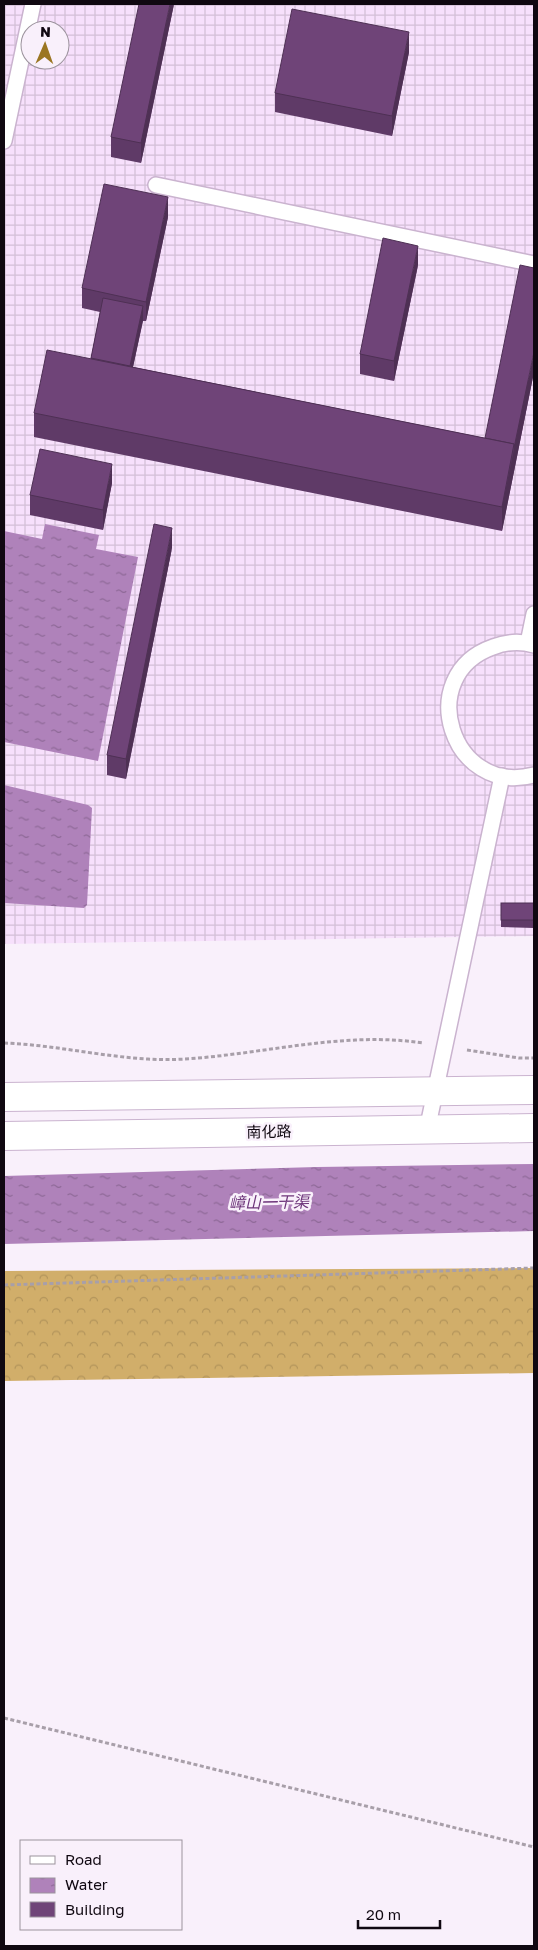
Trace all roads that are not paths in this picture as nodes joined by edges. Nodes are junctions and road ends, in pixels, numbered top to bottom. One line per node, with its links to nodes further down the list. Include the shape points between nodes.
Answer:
1 (33, 4): 2 (lane)
2 (4, 135)
3 (156, 185): 4 (lane)
4 (534, 264)
5 (534, 614): 6 (lane)
6 (531, 644): 8 (lane, via 505,643 483,651 464,666 452,685 448,709 451,732 462,752 480,768)
7 (534, 775): 8 (lane, via 524,778)
8 (502, 776): 10 (lane)
9 (534, 1090): 10 (main road)
10 (434, 1091): 11 (main road); 13 (lane)
11 (4, 1097)
12 (534, 1128): 13 (main road, 南化路)
13 (427, 1130): 14 (main road, 南化路)
14 (4, 1136)

